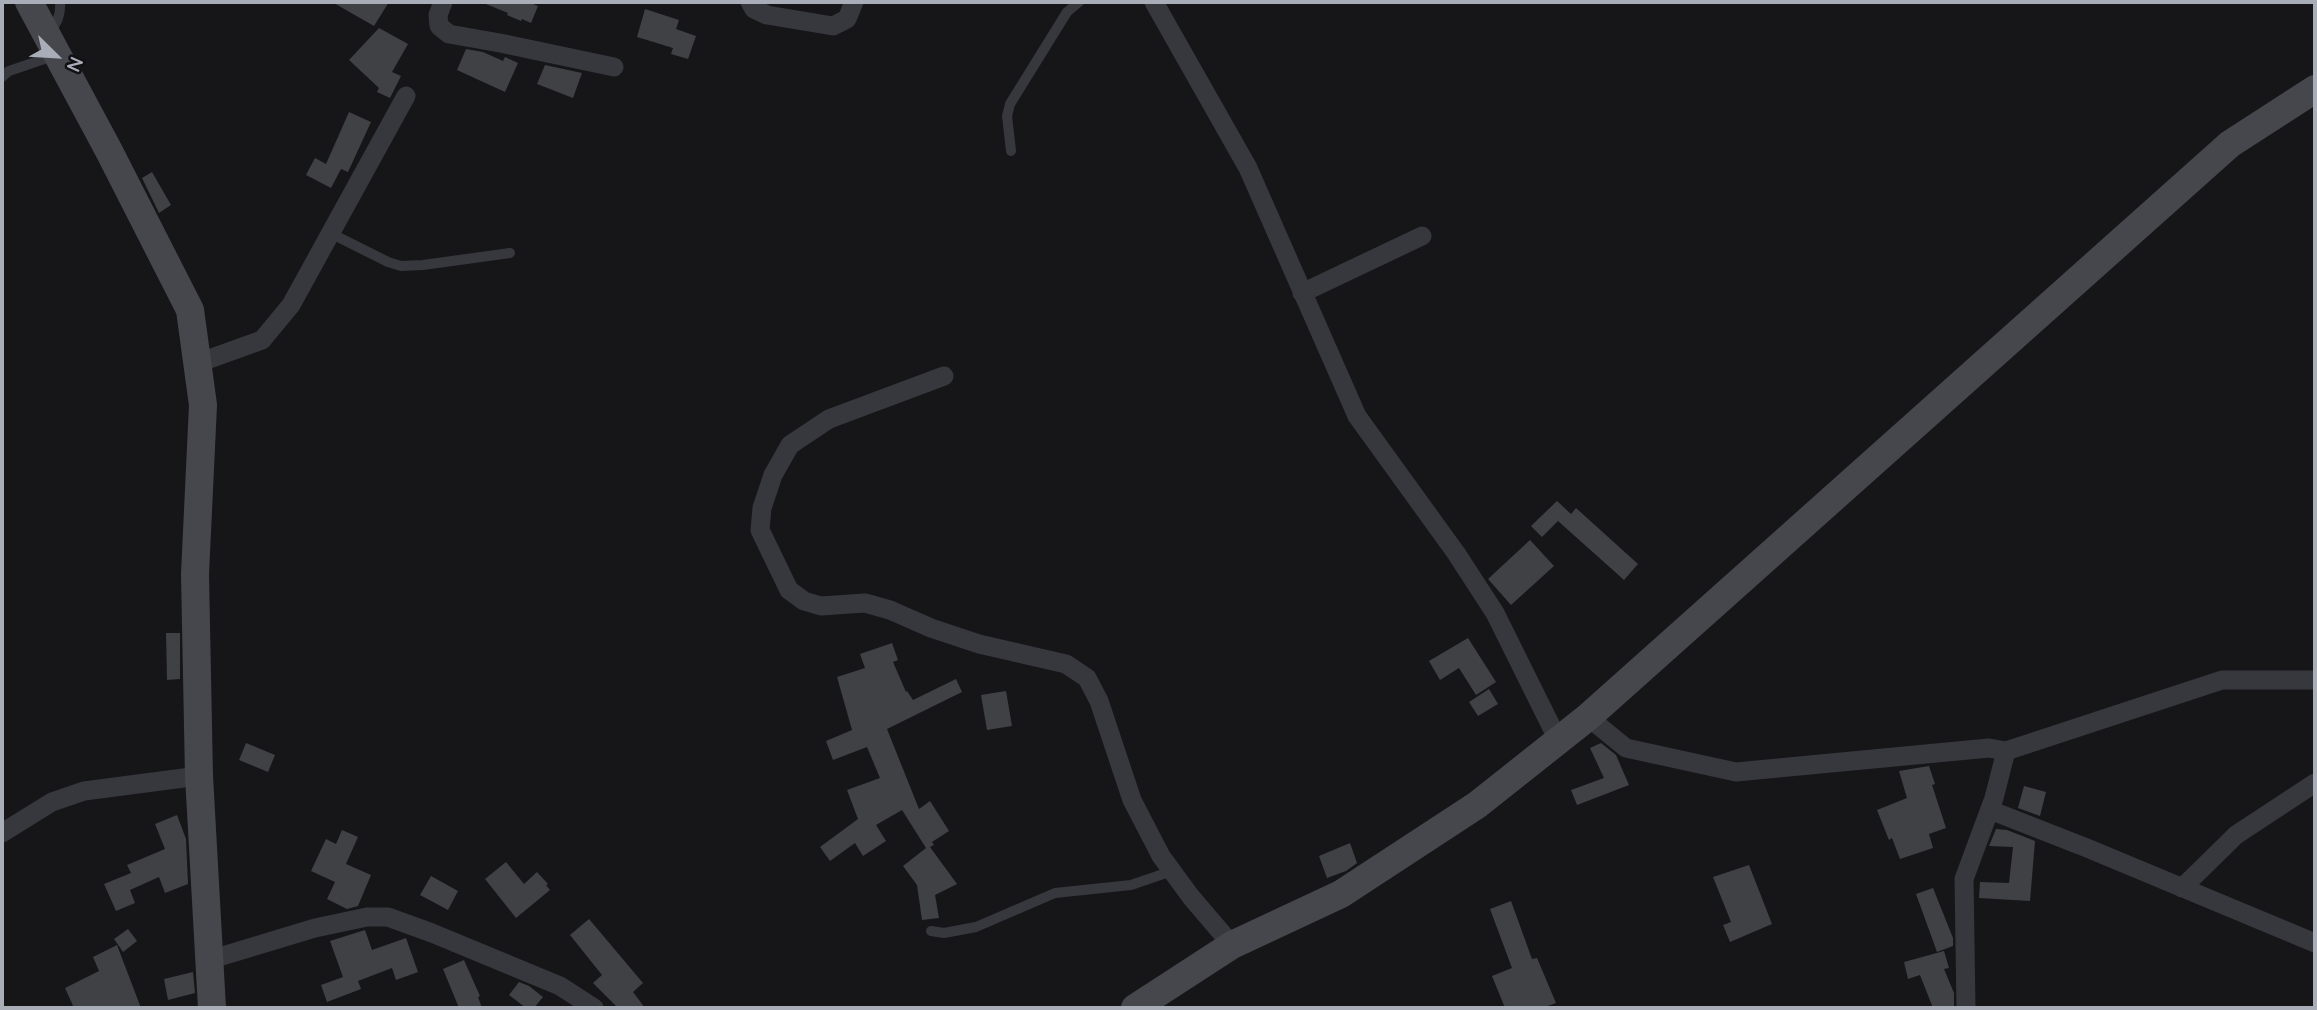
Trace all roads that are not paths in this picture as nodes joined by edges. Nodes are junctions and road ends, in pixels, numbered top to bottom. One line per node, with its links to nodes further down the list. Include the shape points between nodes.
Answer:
1 (29, 2): 8 (street)
2 (60, 2): 8 (lane)
3 (443, 2): 9 (street, via 439,26 449,34)
4 (750, 2): 5 (street, via 767,15 833,26 847,19)
5 (854, 2)
6 (1079, 2): 13 (lane, via 1061,20 1010,104)
7 (1154, 2): 17 (street, via 1248,169)
8 (52, 45): 10 (lane); 18 (street, via 190,310)
9 (614, 67)
10 (2, 77)
11 (2315, 89): 21 (street, via 2230,144)
12 (406, 96): 14 (street)
13 (1011, 151)
14 (330, 233): 16 (lane, via 401,266); 18 (street, via 291,305 262,340)
15 (1422, 236): 17 (street)
16 (510, 253)
17 (1302, 293): 22 (street, via 1357,416 1495,612)
18 (198, 363): 24 (street, via 204,405 195,574)
19 (944, 376): 28 (street, via 829,419 790,445 773,475 760,530 789,590 804,601 821,606 865,603 979,644 1066,664 1087,678 1132,800)
20 (2315, 680): 23 (street, via 2222,680)
21 (1588, 717): 22 (street); 23 (street, via 1626,748 1736,772 1989,748)
22 (1558, 740): 32 (street, via 1477,806 1341,894)
23 (2006, 751): 26 (street)
24 (199, 776): 27 (street, via 84,791 52,802); 33 (street)
25 (2315, 783): 29 (street, via 2236,835)
26 (1990, 810): 29 (street); 37 (street, via 1964,879)
27 (2, 833)
28 (1172, 871): 30 (lane, via 1131,885 1055,893 976,927); 32 (street)
29 (2182, 888): 31 (street)
30 (931, 931)
31 (2315, 943)
32 (1232, 945): 36 (street)
33 (209, 960): 34 (street); 35 (street, via 315,928 388,917 560,986)
34 (207, 1006)
35 (594, 1008)
36 (1135, 1008)
37 (1966, 1008)

